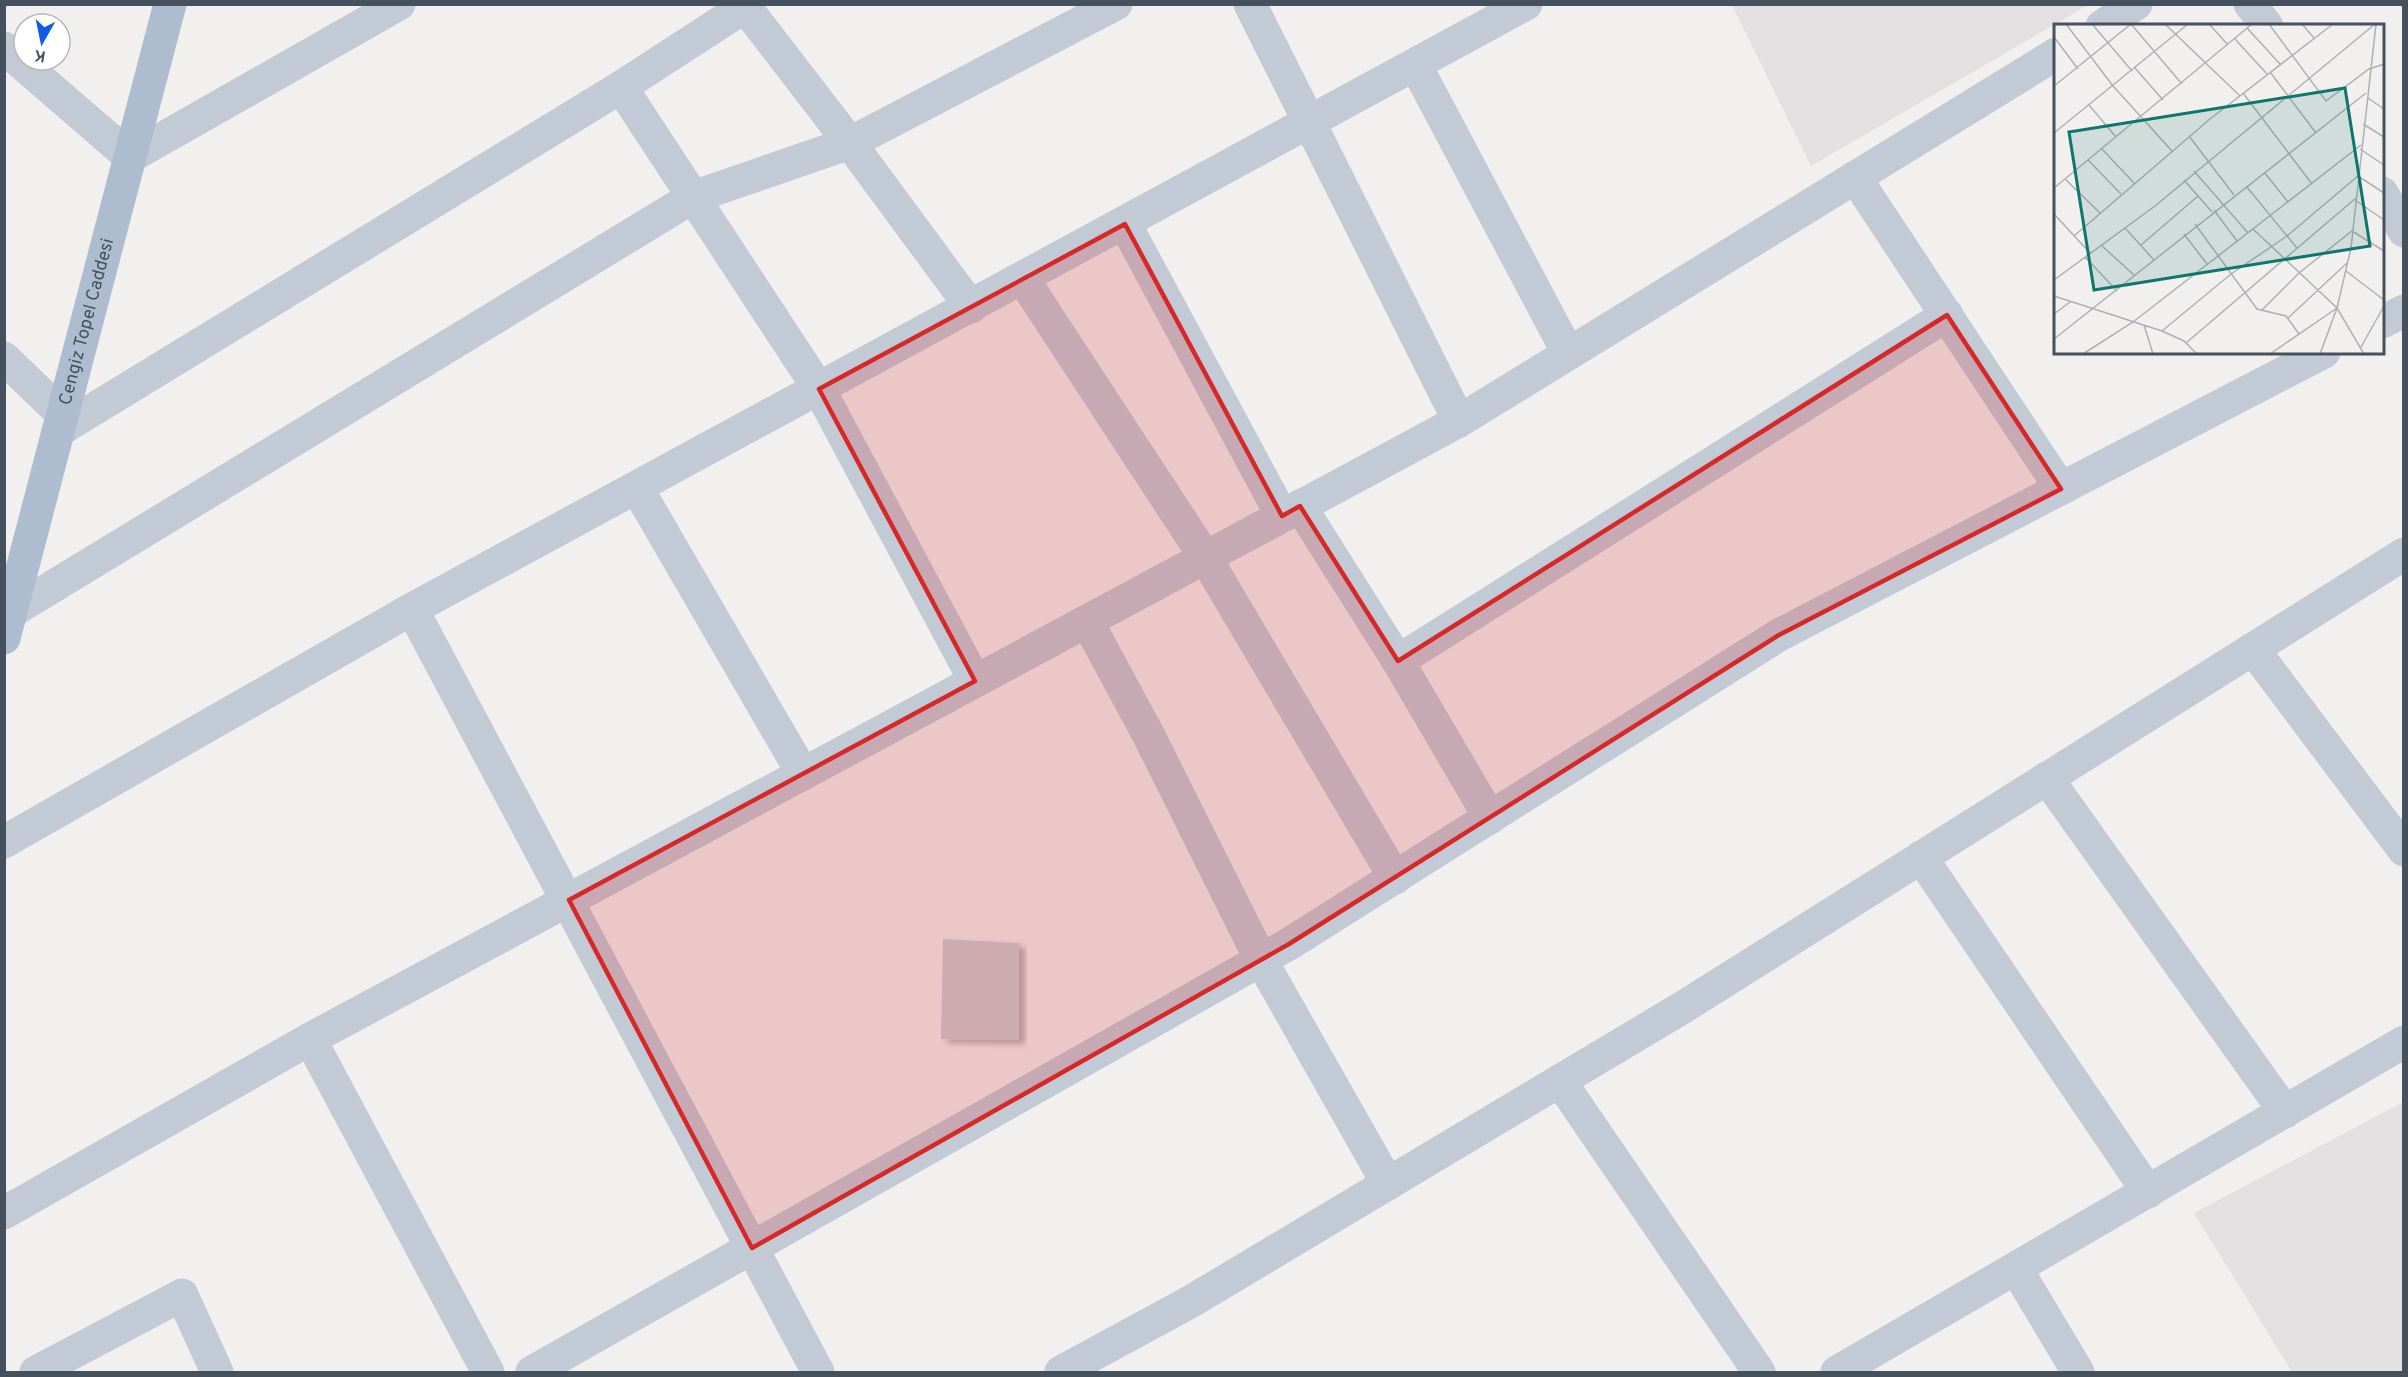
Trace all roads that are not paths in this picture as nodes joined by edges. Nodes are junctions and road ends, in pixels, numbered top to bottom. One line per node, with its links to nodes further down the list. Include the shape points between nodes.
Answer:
1 (170, 4): 17 (main road, Cengiz Topel Caddesi)
2 (399, 4): 17 (street)
3 (1116, 4): 16 (street)
4 (1250, 4): 15 (street)
5 (1526, 4): 13 (street)
6 (2136, 4): 9 (street)
7 (2250, 4): 10 (street)
8 (746, 5): 14 (street); 16 (street)
9 (2105, 24)
10 (2265, 24)
11 (4, 48): 17 (street)
12 (2052, 63): 18 (street)
13 (1416, 66): 15 (street); 26 (street)
14 (621, 87): 19 (street); 32 (street)
15 (1310, 124): 21 (street); 31 (street)
16 (850, 143): 19 (street); 24 (street)
17 (130, 157): 32 (main road, Cengiz Topel Caddesi)
18 (1856, 177): 25 (street); 26 (street)
19 (693, 197): 30 (street); 39 (street)
20 (2384, 198): 22 (street)
21 (1125, 224): 23 (street); 35 (street)
22 (2403, 231)
23 (1023, 279): 24 (street); 37 (street)
24 (971, 307): 30 (street)
25 (1947, 315): 34 (street); 42 (street)
26 (1568, 353): 31 (street)
27 (2315, 354): 29 (street)
28 (4, 358): 32 (street)
29 (2276, 363): 34 (street)
30 (819, 389): 33 (street); 43 (street)
31 (1459, 421): 35 (street)
32 (60, 423): 39 (main road, Cengiz Topel Caddesi)
33 (637, 488): 38 (street); 44 (street)
34 (2061, 489): 46 (street, via 1779,635)
35 (1291, 511): 37 (street); 42 (street)
36 (2403, 554): 41 (street)
37 (1205, 557): 40 (street); 50 (street)
38 (412, 609): 47 (street); 51 (street)
39 (7, 619)
40 (1087, 621): 43 (street); 52 (street)
41 (2253, 649): 45 (street); 48 (street)
42 (1398, 661): 46 (street)
43 (975, 681): 44 (street)
44 (803, 774): 51 (street)
45 (2047, 778): 49 (street); 56 (street)
46 (1490, 818): 50 (street)
47 (4, 842)
48 (2403, 850)
49 (1922, 857): 55 (street); 58 (street)
50 (1395, 878): 52 (street)
51 (568, 900): 53 (street); 60 (street)
52 (1261, 960): 57 (street); 60 (street)
53 (310, 1039): 59 (street); 64 (street)
54 (2403, 1042): 56 (street)
55 (1560, 1081): 57 (street); 68 (street)
56 (2285, 1112): 58 (street)
57 (1388, 1184): 67 (street, via 1190,1302)
58 (2148, 1192): 61 (street)
59 (4, 1213)
60 (752, 1248): 65 (street); 66 (street)
61 (2017, 1270): 69 (street); 70 (street)
62 (36, 1372): 63 (street, via 182,1295)
63 (217, 1372)
64 (488, 1372)
65 (532, 1372)
66 (818, 1372)
67 (1061, 1372)
68 (1759, 1372)
69 (1837, 1372)
70 (2078, 1372)

